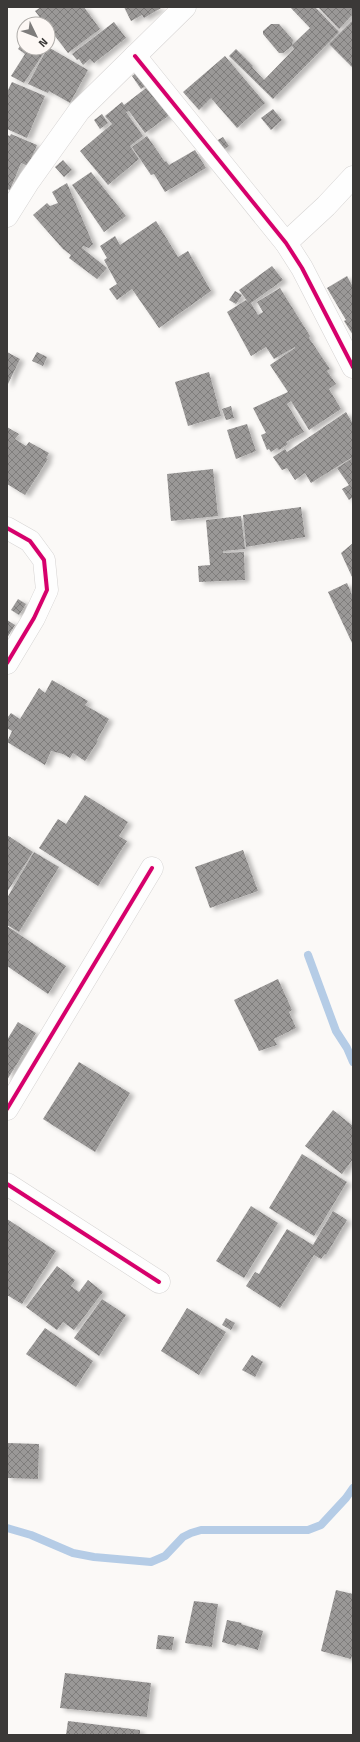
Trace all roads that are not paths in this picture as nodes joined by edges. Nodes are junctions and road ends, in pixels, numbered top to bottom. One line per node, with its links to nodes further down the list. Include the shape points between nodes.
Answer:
1 (186, 7): 2 (street)
2 (135, 56): 4 (street, via 79,111); 5 (street)
3 (353, 177): 5 (street)
4 (7, 216)
5 (286, 243): 6 (street, via 302,268)
6 (353, 367)
7 (7, 528): 8 (street, via 30,541 44,560 47,590 34,618)
8 (7, 663)
9 (152, 868): 10 (street)
10 (7, 1109)
11 (7, 1184): 12 (street)
12 (160, 1282)

